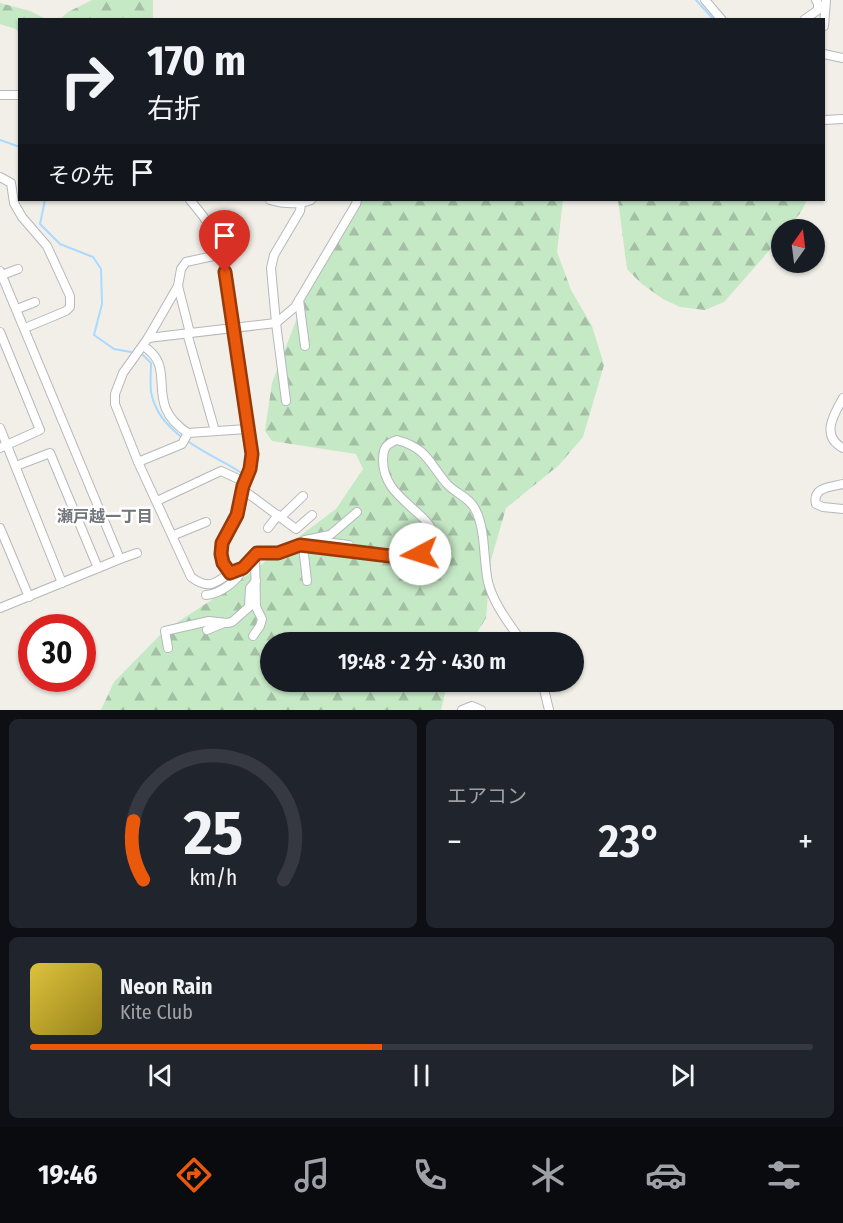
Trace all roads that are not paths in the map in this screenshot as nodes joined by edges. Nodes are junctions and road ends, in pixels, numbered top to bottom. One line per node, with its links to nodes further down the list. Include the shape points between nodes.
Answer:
1 (705, 0): 4 (street)
2 (816, 0): 5 (street, via 818,10)
3 (826, 0): 6 (street)
4 (720, 18)
5 (808, 18)
6 (825, 18)
7 (825, 54): 8 (street)
8 (843, 57)
9 (0, 95): 10 (street)
10 (18, 95)
11 (843, 119): 12 (street)
12 (825, 120)
13 (0, 177): 27 (street, via 11,183 14,203 47,246 70,296 66,311)
14 (191, 201): 19 (street, via 218,237)
15 (274, 201): 18 (street)
16 (308, 201): 18 (street)
17 (357, 201): 23 (street)
18 (301, 203): 26 (street, via 271,268)
19 (222, 254): 22 (street, via 186,262); 28 (street)
20 (18, 269): 21 (street)
21 (2, 278): 25 (street)
22 (178, 286): 30 (street); 31 (street)
23 (299, 300): 26 (street); 33 (street)
24 (35, 302): 25 (street)
25 (17, 309): 27 (street)
26 (276, 323): 28 (street); 35 (street)
27 (25, 328): 60 (street)
28 (233, 329): 30 (street); 37 (street)
29 (0, 332): 40 (street, via 40,430)
30 (189, 333): 31 (street); 38 (street)
31 (148, 338): 32 (street)
32 (143, 346): 39 (street, via 154,353 161,366 165,409); 42 (street, via 123,373 115,394 115,405)
33 (305, 346)
34 (843, 398): 41 (street, via 831,420 830,431 833,441)
35 (286, 400)
36 (0, 428): 40 (street)
37 (247, 429): 38 (street); 45 (street, via 252,454)
38 (215, 431): 39 (street)
39 (188, 434): 42 (street, via 182,443)
40 (4, 446): 43 (street)
41 (843, 448)
42 (138, 462): 47 (street)
43 (16, 466): 61 (street, via 50,453); 66 (street)
44 (843, 484): 48 (street, via 822,489 815,499 823,507)
45 (244, 485): 47 (street, via 221,471); 51 (street); 63 (street, via 237,515 222,543 223,563)
46 (303, 496): 51 (street)
47 (157, 501): 55 (street)
48 (843, 509)
49 (357, 512): 56 (street, via 330,536)
50 (312, 515): 51 (street, via 296,529)
51 (279, 516): 54 (street)
52 (206, 522): 55 (street)
53 (0, 528): 68 (street)
54 (268, 528)
55 (174, 535): 63 (street, via 186,569 198,582 213,584)
56 (303, 544): 57 (street); 59 (street, via 278,553); 65 (street); 72 (street, via 398,557 430,549 433,532 429,524 395,494 383,470 383,454 388,444 397,440 408,443 419,448 448,484 476,510 489,584 498,607)
57 (350, 545)
58 (137, 553): 60 (street)
59 (255, 555): 62 (street); 64 (street)
60 (120, 559): 61 (street)
61 (98, 568): 66 (street)
62 (243, 568): 63 (street); 67 (street, via 230,584)
63 (230, 573)
64 (256, 581): 70 (street, via 249,588 249,607 232,622); 73 (street, via 256,607 262,619)
65 (307, 581)
66 (62, 583): 68 (street)
67 (206, 595)
68 (29, 597): 69 (street)
69 (0, 608)
70 (224, 622): 71 (street); 74 (street, via 209,621 165,632)
71 (207, 630)
72 (515, 632)
73 (252, 636)
74 (168, 648)
75 (545, 692): 78 (street)
76 (462, 710): 77 (street, via 472,706)
77 (482, 710)
78 (549, 710)

